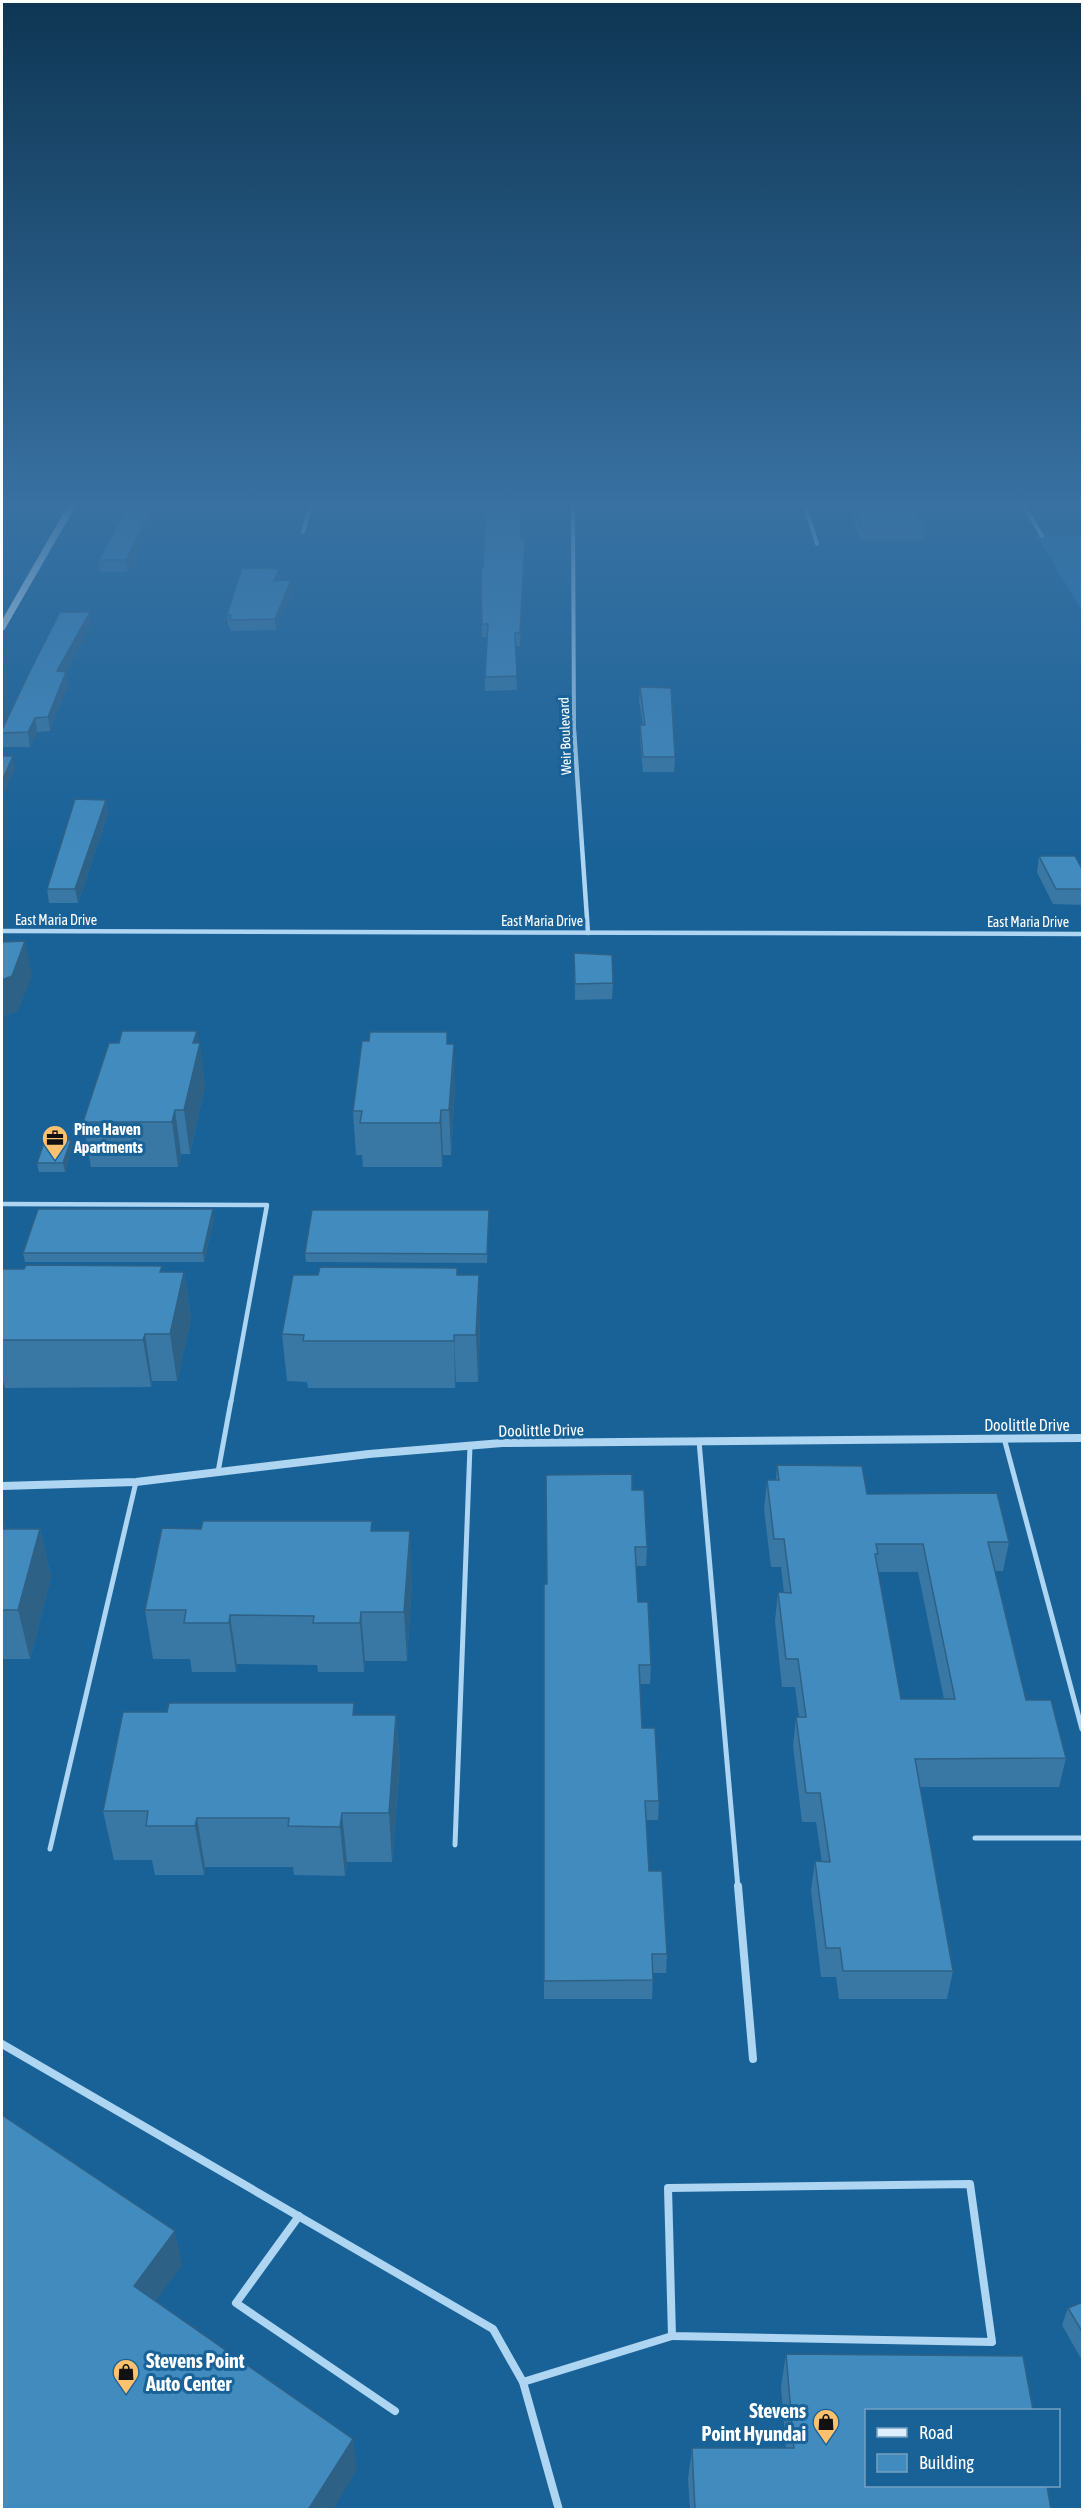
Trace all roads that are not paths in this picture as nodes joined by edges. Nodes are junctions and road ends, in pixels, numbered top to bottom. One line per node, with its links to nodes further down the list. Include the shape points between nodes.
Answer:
1 (573, 619): 3 (street, Weir Boulevard, via 574,750)
2 (2, 931): 3 (street, East Maria Drive)
3 (588, 933): 4 (street, East Maria Drive)
4 (1083, 934)
5 (2, 1204): 10 (lane, via 267,1205)
6 (1004, 1438): 7 (street, Doolittle Drive); 8 (street, Doolittle Drive); 13 (lane)
7 (1083, 1438)
8 (699, 1442): 9 (street, Doolittle Drive); 19 (lane)
9 (470, 1446): 10 (street, Doolittle Drive); 16 (lane)
10 (218, 1473): 11 (street, Doolittle Drive)
11 (136, 1482): 12 (street, Doolittle Drive); 17 (lane)
12 (2, 1486)
13 (1083, 1729)
14 (975, 1838): 15 (lane)
15 (1083, 1838)
16 (455, 1845)
17 (50, 1849)
18 (2, 2044): 20 (lane)
19 (753, 2059)
20 (299, 2216): 22 (lane, via 493,2329); 23 (lane, via 236,2303)
21 (672, 2336): 21 (lane, via 992,2342 970,2184 668,2188); 22 (lane)
22 (523, 2382): 24 (lane)
23 (395, 2411)
24 (559, 2510)

